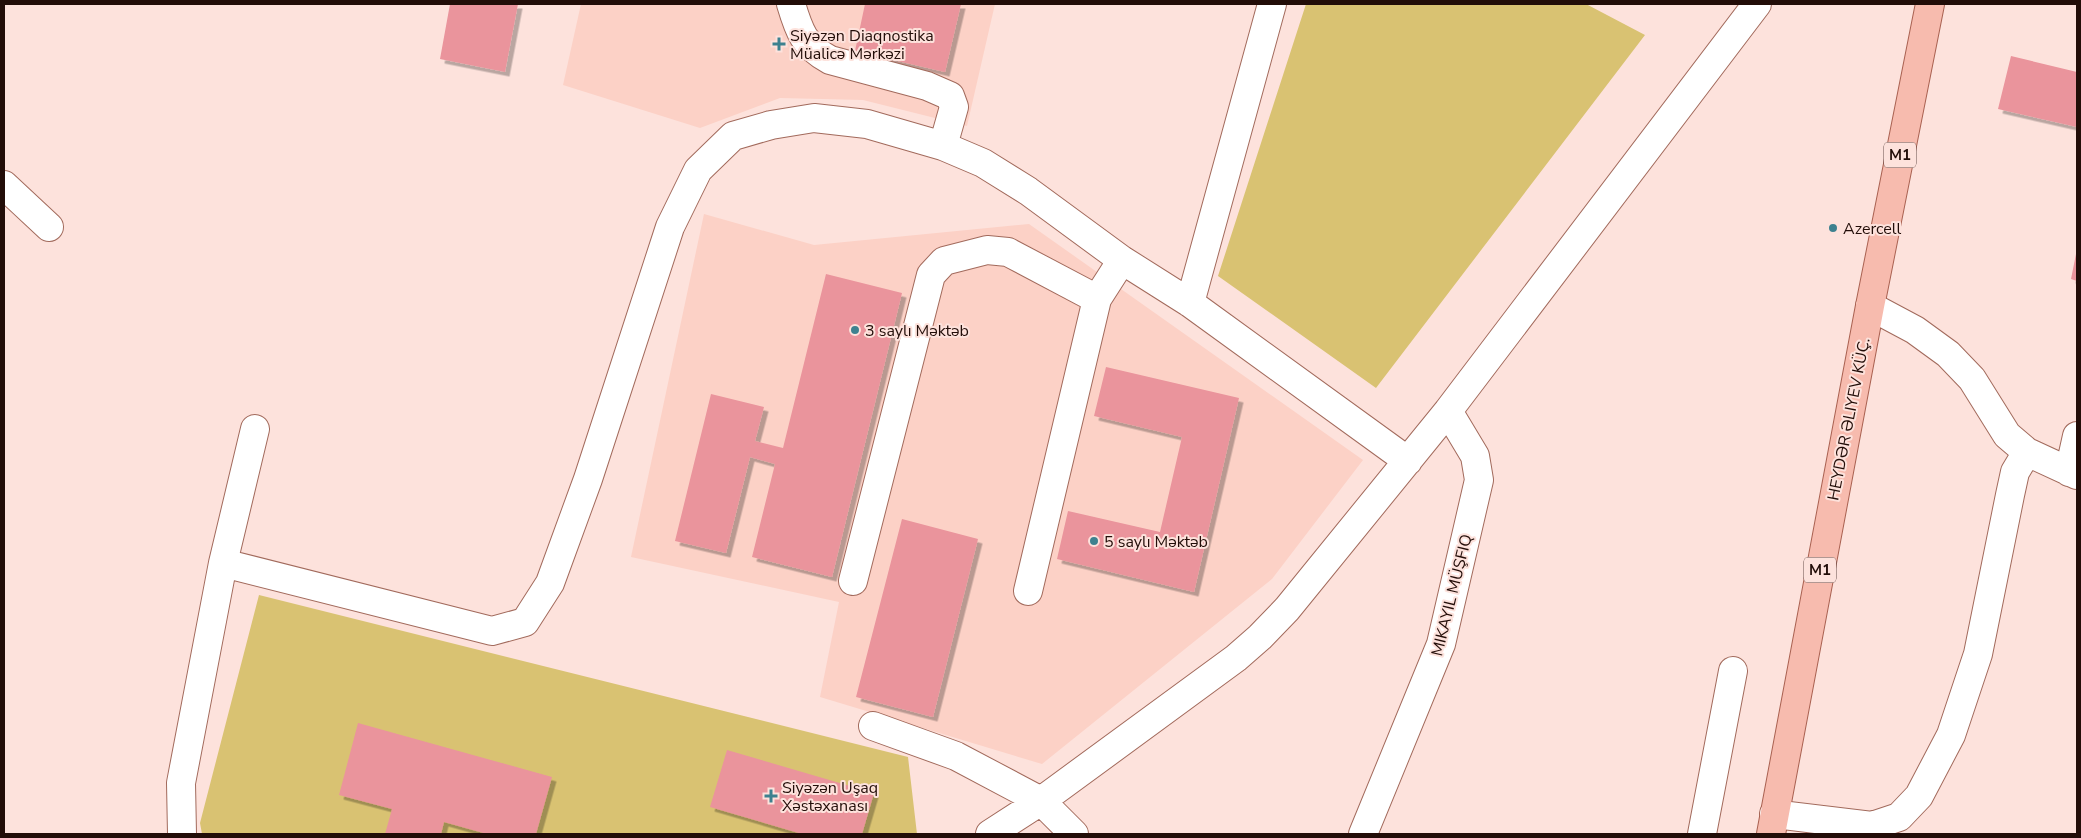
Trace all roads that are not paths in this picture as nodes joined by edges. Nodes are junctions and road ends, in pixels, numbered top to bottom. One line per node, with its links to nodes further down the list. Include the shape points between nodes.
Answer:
1 (791, 4): 5 (street, via 806,42 817,53 830,60 927,86 950,96 954,107)
2 (1272, 4): 10 (street)
3 (1758, 4): 12 (street)
4 (1930, 4): 11 (main road, HEYDƏR ƏLIYEV KÜÇ. / M1)
5 (943, 146): 8 (street, via 983,163 1028,191); 18 (street, via 867,124 814,118 732,136 698,170 670,227 588,479 550,583 525,622 492,631)
6 (4, 185): 7 (street)
7 (49, 227)
8 (1122, 260): 9 (street); 10 (street)
9 (1097, 299): 19 (street, via 1008,252 987,250 944,261 931,275); 20 (street)
10 (1190, 303): 16 (street)
11 (1870, 306): 15 (street, via 1915,330 1948,354 1972,379 2007,435); 24 (main road, HEYDƏR ƏLIYEV KÜÇ. / M1)
12 (1448, 411): 16 (street); 28 (street, via 1475,456 1479,480 1442,644)
13 (255, 429): 18 (street)
14 (2077, 436): 17 (street)
15 (2027, 452): 17 (street); 24 (street, via 2016,472 2010,495 1978,654 1951,735 1919,796 1899,817 1872,826)
16 (1408, 462): 23 (street, via 1287,609 1260,637)
17 (2073, 474)
18 (223, 563): 25 (street, via 180,782)
19 (853, 581)
20 (1028, 592)
21 (1733, 671): 29 (street)
22 (873, 726): 23 (street, via 956,756)
23 (1041, 801): 26 (street); 27 (street)
24 (1772, 824)
25 (182, 834)
26 (990, 834)
27 (1074, 834)
28 (1363, 834)
29 (1702, 834)

